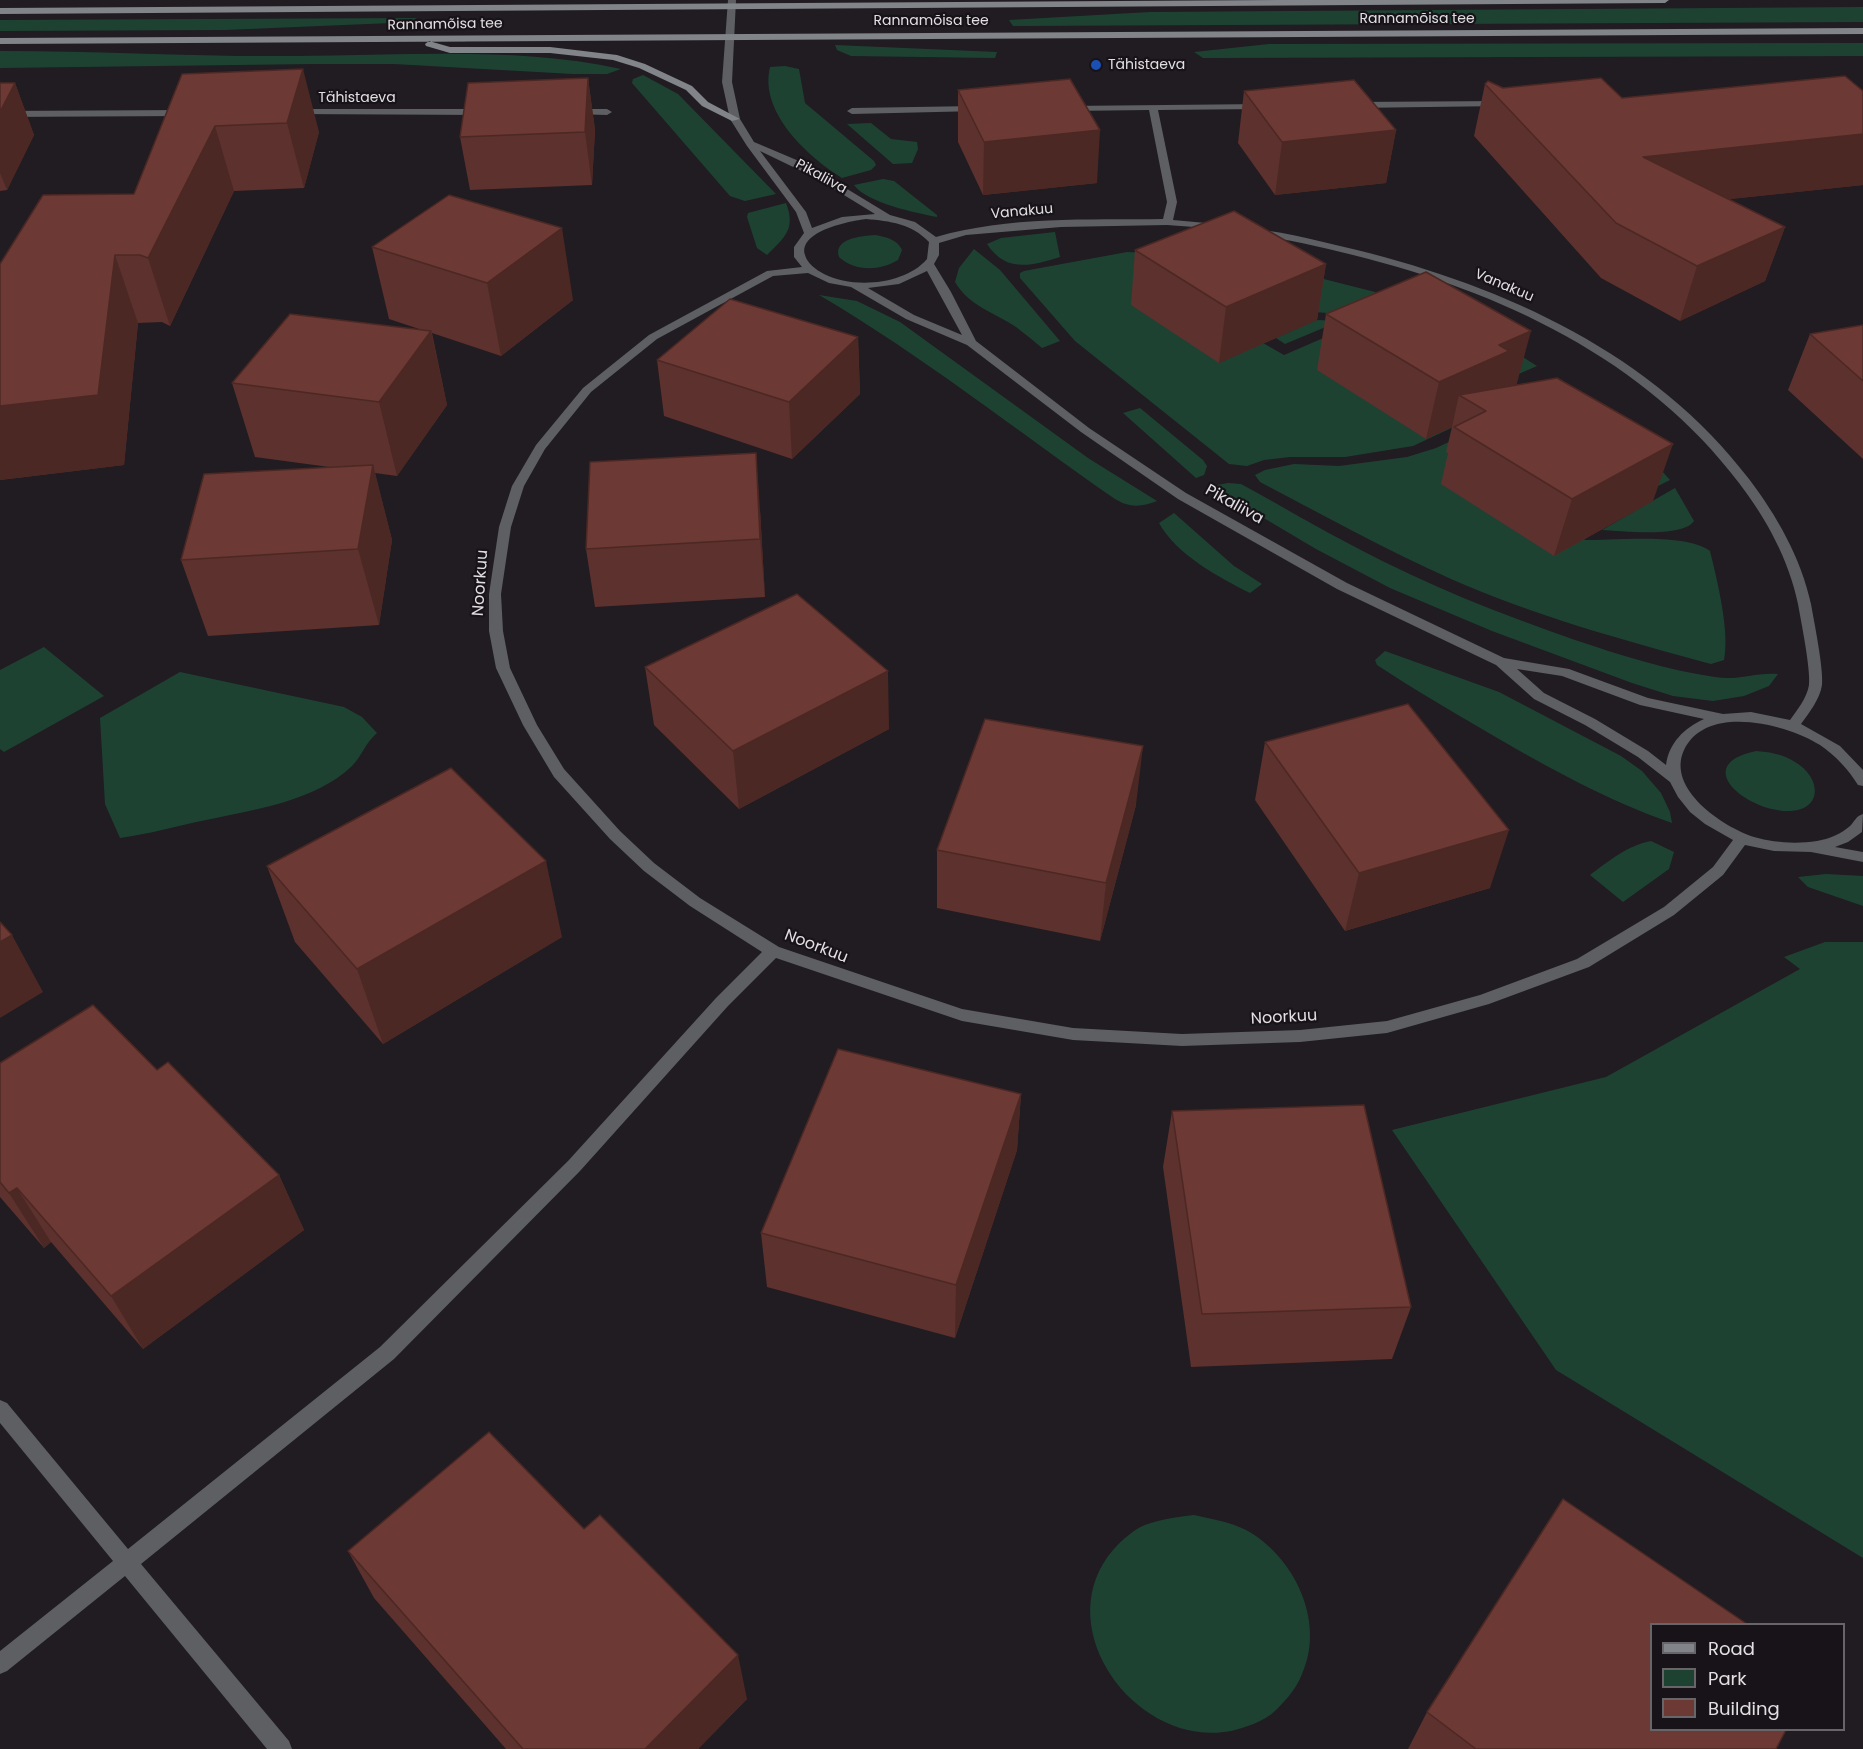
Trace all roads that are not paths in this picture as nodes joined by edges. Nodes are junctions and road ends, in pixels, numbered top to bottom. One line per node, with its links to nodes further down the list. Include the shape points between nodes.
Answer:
1 (1665, 0): 2 (main road, Rannamõisa tee)
2 (732, 3): 3 (main road, Rannamõisa tee); 5 (street, Pikaliiva)
3 (0, 11)
4 (1863, 31): 5 (main road, Rannamõisa tee)
5 (732, 35): 6 (main road, Rannamõisa tee); 21 (street, Pikaliiva, via 727,82)
6 (412, 39): 7 (main road, Rannamõisa tee); 21 (main road, via 450,50 549,50 614,57 689,88 705,104)
7 (0, 41)
8 (1507, 104): 9 (street)
9 (1347, 105)
10 (1272, 106): 11 (street)
11 (1153, 107): 12 (street); 24 (street, via 1172,202)
12 (1053, 108)
13 (984, 109): 14 (street)
14 (852, 111)
15 (287, 112): 16 (street, Tähistaeva)
16 (499, 112)
17 (559, 112): 18 (street)
18 (607, 112)
19 (198, 113): 20 (street)
20 (0, 114)
21 (735, 119): 22 (street, Pikaliiva)
22 (750, 144): 23 (street, Pikaliiva, via 820,174); 25 (street, Pikaliiva, via 801,212)
23 (888, 217): 25 (street, via 844,218); 26 (street, via 917,226)
24 (1167, 222): 26 (street, Vanakuu, via 997,229 965,232); 33 (street, Vanakuu, via 1278,235 1437,275 1554,324 1615,363 1686,417 1752,488 1788,548 1805,602 1816,686)
25 (809, 233): 28 (street, via 799,252)
26 (934, 241): 27 (street, via 934,257)
27 (929, 265): 29 (street, via 897,281); 30 (street)
28 (810, 270): 29 (street, via 836,282); 40 (street, Noorkuu, via 771,273 654,337 587,390 540,448 518,486 505,527 495,594 496,631 504,668 559,773 650,867 695,902)
29 (853, 284): 30 (street, via 910,317)
30 (971, 343): 31 (street, Pikaliiva, via 1084,430 1182,496 1342,586)
31 (1501, 662): 32 (street, via 1564,672 1645,702); 34 (street, via 1539,696 1634,748)
32 (1723, 719): 33 (street, via 1745,717); 34 (street, via 1699,726 1682,740 1673,757)
33 (1793, 726): 35 (street, via 1839,751)
34 (1674, 778): 37 (street, via 1698,812)
35 (1863, 781)
36 (1863, 819): 38 (street, via 1859,827 1839,841)
37 (1742, 838): 38 (street, via 1777,847); 40 (street, Noorkuu, via 1718,871 1669,911 1583,963 1483,1000 1387,1027 1300,1036 1182,1040 1073,1034 962,1015)
38 (1811, 848): 39 (street)
39 (1863, 857)
40 (773, 951): 42 (street, via 574,1166 387,1353)
41 (0, 1408): 42 (street)
42 (126, 1561): 43 (street); 44 (street)
43 (0, 1664)
44 (281, 1749)

